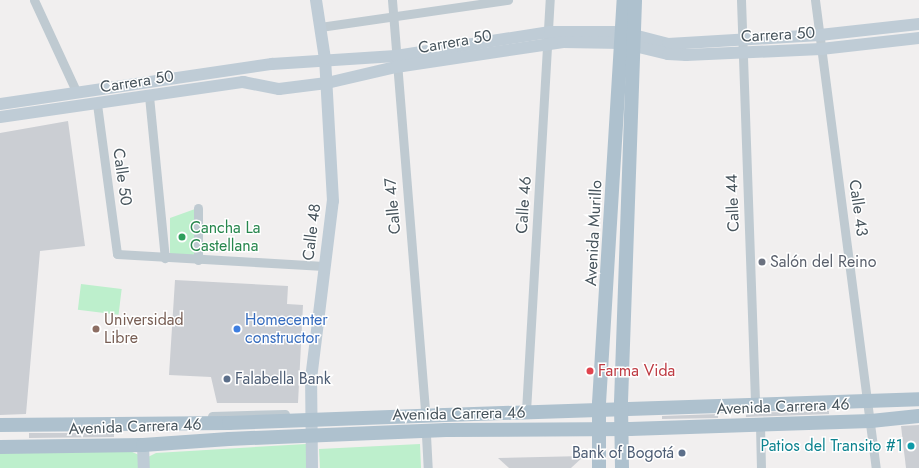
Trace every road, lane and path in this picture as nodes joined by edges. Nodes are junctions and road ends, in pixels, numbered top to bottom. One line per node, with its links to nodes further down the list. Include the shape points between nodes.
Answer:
1 (34, 0): 27 (street)
2 (316, 0): 12 (street, Calle 48)
3 (392, 0): 10 (street, Calle 47)
4 (508, 0): 10 (street)
5 (550, 0): 14 (street, Calle 46)
6 (624, 0): 16 (main road, Avenida Murillo)
7 (635, 0): 16 (main road, Avenida Murillo)
8 (741, 0): 17 (street, Calle 44)
9 (815, 0): 13 (street, Calle 43)
10 (392, 17): 12 (street); 23 (street, Calle 47)
11 (919, 24): 13 (street, Carrera 50)
12 (320, 27): 20 (street, Calle 48)
13 (820, 35): 17 (street, Carrera 50); 18 (street, Calle 43)
14 (549, 38): 16 (street, Carrera 50); 23 (street, Carrera 50); 42 (street, Calle 46)
15 (919, 38): 18 (street, Carrera 50)
16 (628, 39): 17 (street, Carrera 50, via 668,44); 19 (street, Carrera 50, via 668,54); 39 (main road, Avenida Murillo); 41 (main road, Avenida Murillo)
17 (743, 39): 19 (street, Calle 44)
18 (821, 49): 19 (street, Carrera 50); 37 (street, Calle 43)
19 (744, 52): 38 (street, Calle 44)
20 (325, 59): 21 (street, Carrera 50); 22 (street, Carrera 50); 25 (street, Calle 48)
21 (348, 59): 23 (street, Carrera 50); 24 (street, via 339,69)
22 (309, 61): 26 (street, via 316,65 318,72); 27 (street, Carrera 50)
23 (396, 61): 24 (street, Carrera 50); 40 (street, Calle 47)
24 (347, 80): 25 (street, Carrera 50)
25 (327, 83): 26 (street, Carrera 50); 35 (street, Calle 48, via 333,202)
26 (311, 85): 28 (street, Carrera 50, via 279,89 243,82)
27 (77, 93): 29 (street, Carrera 50)
28 (149, 96): 30 (street, Carrera 50); 33 (street)
29 (0, 104)
30 (97, 104): 31 (street, Carrera 50); 33 (street, Calle 50, via 117,254)
31 (0, 117)
32 (198, 208): 34 (street)
33 (165, 258): 34 (street)
34 (198, 260): 35 (street)
35 (324, 266): 43 (street, Calle 48)
36 (919, 399): 37 (main road, Avenida Carrera 46)
37 (869, 402): 38 (main road, Avenida Carrera 46); 46 (street, Calle 43)
38 (755, 404): 39 (main road, Avenida Carrera 46)
39 (622, 408): 41 (main road, Avenida Carrera 46); 51 (main road, Avenida Murillo)
40 (425, 409): 43 (street); 44 (street, via 450,408)
41 (599, 409): 42 (main road, Avenida Carrera 46); 50 (main road, Avenida Murillo)
42 (526, 412): 44 (main road, Avenida Carrera 46)
43 (310, 413): 47 (street, via 209,417); 55 (street, Calle 48)
44 (452, 414): 47 (main road, Avenida Carrera 46, bridge)
45 (919, 416): 46 (main road, Avenida Carrera 46)
46 (870, 421): 49 (main road, Avenida Carrera 46); 66 (street, Calle 43)
47 (175, 423): 48 (main road, Avenida Carrera 46)
48 (0, 425)
49 (760, 425): 51 (main road, Avenida Carrera 46); 65 (street)
50 (599, 429): 51 (main road, Avenida Carrera 46); 53 (main road, Avenida Carrera 46); 59 (main road, Avenida Murillo)
51 (621, 429): 64 (main road, Avenida Murillo)
52 (452, 430): 53 (main road, Avenida Carrera 46); 54 (street, via 450,435); 56 (main road, Avenida Carrera 46, bridge)
53 (579, 430): 59 (main road, via 591,437)
54 (426, 435): 55 (street); 62 (street)
55 (311, 442): 56 (street); 61 (street, Calle 48)
56 (178, 444): 57 (main road, Avenida Carrera 46)
57 (144, 446): 58 (main road, Avenida Carrera 46); 60 (street)
58 (0, 447)
59 (599, 450): 63 (main road, Avenida Murillo)
60 (144, 468)
61 (312, 468)
62 (428, 468)
63 (600, 468)
64 (622, 468)
65 (761, 468)
66 (876, 468)

